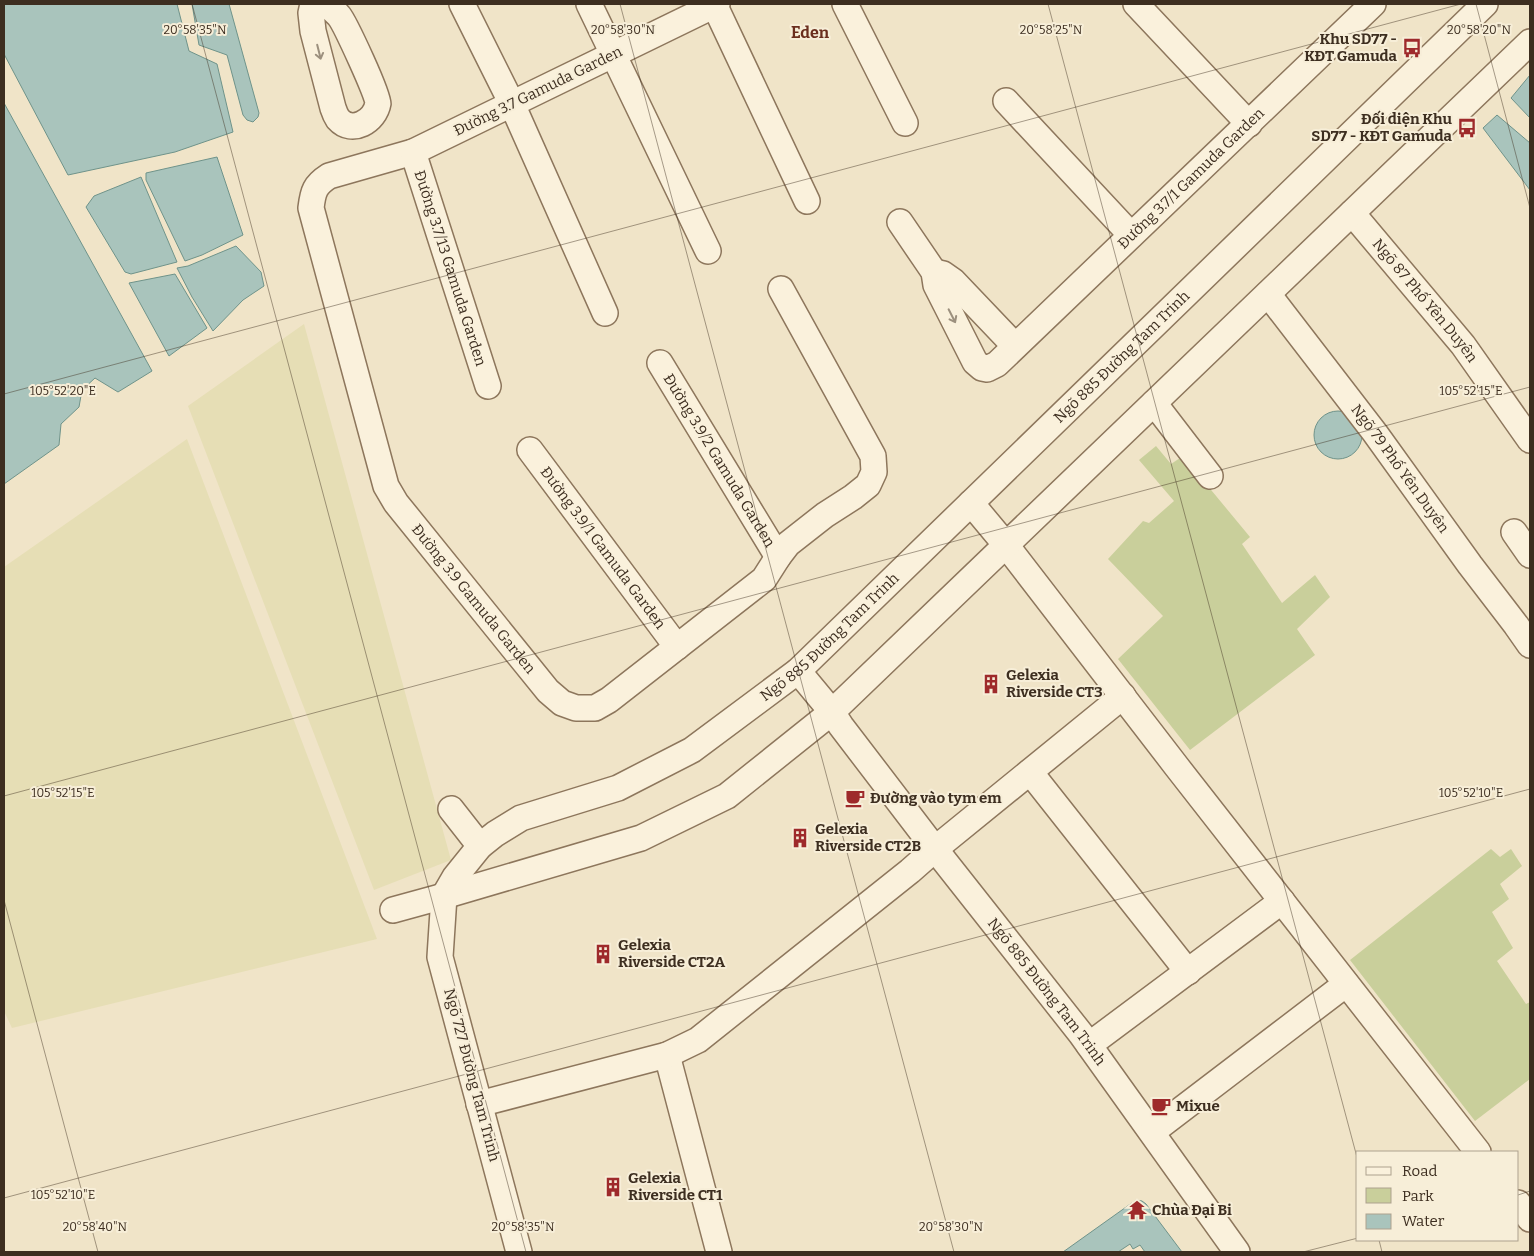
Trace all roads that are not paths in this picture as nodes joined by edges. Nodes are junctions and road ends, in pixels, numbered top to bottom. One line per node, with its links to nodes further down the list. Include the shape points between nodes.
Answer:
1 (313, 4): 2 (street, one-way to 2, via 313,31 333,108 338,119 347,125 358,126 374,114 378,101 340,16)
2 (324, 4)
3 (462, 4): 13 (street)
4 (589, 4): 11 (street)
5 (715, 4): 11 (street, Đường 3.7 Gamuda Garden); 17 (street)
6 (845, 4): 14 (street)
7 (1136, 4): 15 (street)
8 (1485, 4): 33 (street, Ngõ 885 Đường Tam Trinh)
9 (1366, 6): 15 (street, Đường 3.7/1 Gamuda Garden)
10 (1530, 42): 18 (street)
11 (614, 54): 13 (street, Đường 3.7 Gamuda Garden); 21 (street)
12 (1006, 101): 20 (street)
13 (512, 104): 16 (street, Đường 3.7 Gamuda Garden); 25 (street)
14 (905, 123)
15 (1249, 124): 20 (street, Đường 3.7/1 Gamuda Garden)
16 (413, 152): 28 (street, Đường 3.7/13 Gamuda Garden); 39 (street, Đường 3.9 Gamuda Garden, via 319,182 311,208 386,486 396,503 542,684 562,702 576,708 595,708)
17 (807, 201)
18 (1352, 213): 24 (street); 30 (street, Ngõ 87 Phố Yên Duyên, via 1463,345)
19 (900, 222): 22 (street)
20 (1131, 235): 26 (street, Đường 3.7/1 Gamuda Garden)
21 (708, 251)
22 (934, 272): 26 (street, via 953,280); 26 (street, Đường 3.7/1 Gamuda Garden, one-way to 26, via 936,285 978,366 992,367)
23 (781, 289): 37 (street, Đường 3.9 Gamuda Garden, via 873,456 874,472 868,485 788,544)
24 (1268, 294): 29 (street); 38 (street, Ngõ 79 Phố Yên Duyên, via 1375,433)
25 (605, 313)
26 (1015, 346)
27 (660, 363): 37 (street, Đường 3.9/2 Gamuda Garden)
28 (488, 386)
29 (1154, 404): 32 (street); 35 (street)
30 (1530, 440)
31 (530, 450): 39 (street, Đường 3.9/1 Gamuda Garden)
32 (1210, 476)
33 (972, 503): 35 (street); 40 (street, Ngõ 885 Đường Tam Trinh)
34 (1514, 532): 36 (street)
35 (1006, 545): 41 (street); 42 (street)
36 (1530, 555)
37 (778, 557): 39 (street, Đường 3.9 Gamuda Garden, via 764,579)
38 (1530, 645)
39 (677, 647)
40 (798, 671): 42 (street, Ngõ 885 Đường Tam Trinh); 45 (street, Ngõ 885 Đường Tam Trinh, via 692,750 618,788 521,818)
41 (1123, 696): 43 (street); 48 (street)
42 (832, 712): 46 (street, Ngõ 885 Đường Tam Trinh); 47 (street, via 727,796 641,838)
43 (1030, 772): 46 (street); 50 (street)
44 (451, 809): 45 (street)
45 (480, 846): 47 (street, Ngõ 885 Đường Tam Trinh)
46 (934, 849): 52 (street, Ngõ 885 Đường Tam Trinh); 53 (street, via 698,1040)
47 (444, 896): 49 (street); 54 (street, Ngõ 727 Đường Tam Trinh, via 440,957)
48 (1282, 901): 50 (street); 51 (street)
49 (393, 910)
50 (1188, 972): 52 (street)
51 (1346, 984): 55 (street); 56 (street)
52 (1089, 1045): 55 (street, Ngõ 885 Đường Tam Trinh)
53 (667, 1055): 54 (street); 60 (street)
54 (479, 1104): 59 (street, Ngõ 727 Đường Tam Trinh)
55 (1152, 1132): 61 (street, Ngõ 885 Đường Tam Trinh)
56 (1477, 1151)
57 (1519, 1204): 58 (street)
58 (1530, 1219)
59 (519, 1252)
60 (719, 1252)
61 (1237, 1252)

